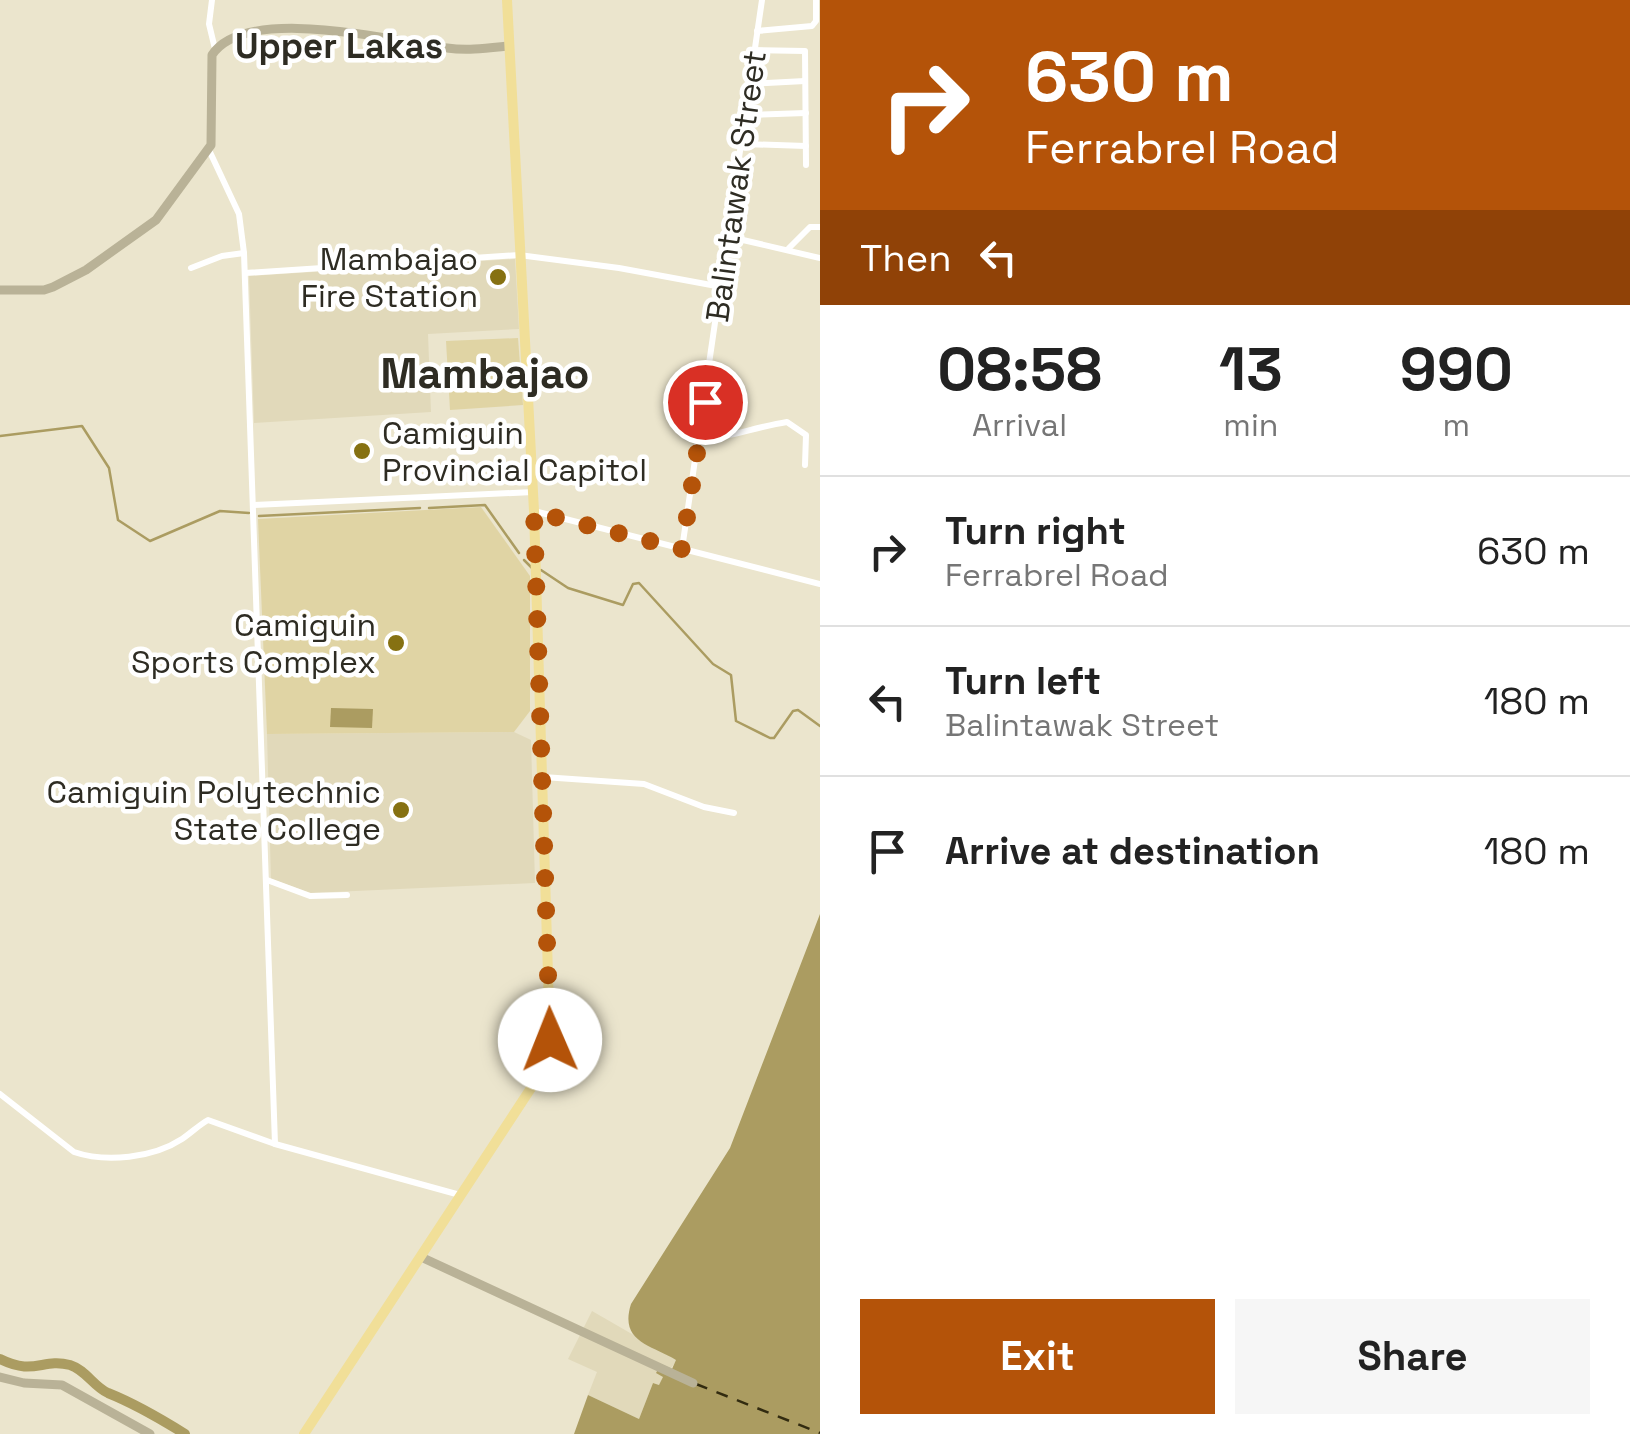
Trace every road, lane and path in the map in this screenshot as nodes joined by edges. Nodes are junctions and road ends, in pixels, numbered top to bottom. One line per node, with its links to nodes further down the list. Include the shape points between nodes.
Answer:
1 (212, 0): 7 (street, via 208,24)
2 (508, 0): 6 (main road)
3 (762, 0): 5 (street, Balintawak Street)
4 (816, 0): 5 (street, via 812,26)
5 (757, 31): 8 (street, Balintawak Street)
6 (510, 46): 7 (street, via 444,48 313,30 246,33); 21 (main road)
7 (215, 50): 15 (street)
8 (754, 50): 9 (street, via 805,50); 10 (street, Balintawak Street)
9 (806, 81): 10 (street); 11 (street)
10 (750, 84): 12 (street, Balintawak Street)
11 (806, 113): 12 (street); 14 (street)
12 (748, 115): 13 (street, Balintawak Street)
13 (744, 144): 14 (street); 18 (street, Balintawak Street)
14 (806, 146): 16 (street)
15 (209, 150): 20 (street, via 239,214); 26 (street, via 156,220 101,260 44,290)
16 (806, 165)
17 (820, 227): 19 (street)
18 (730, 237): 19 (street); 25 (street, Balintawak Street)
19 (789, 248): 22 (street)
20 (244, 252): 23 (street); 24 (street)
21 (519, 255): 24 (street); 25 (street); 29 (main road)
22 (820, 258)
23 (191, 268)
24 (245, 273): 30 (street)
25 (722, 287): 27 (street, Balintawak Street)
26 (0, 290)
27 (699, 440): 28 (street, via 787,422 806,436); 32 (street, Balintawak Street)
28 (806, 465)
29 (533, 492): 30 (street); 31 (main road)
30 (253, 505): 36 (street)
31 (534, 512): 32 (street); 34 (main road)
32 (682, 549): 33 (street)
33 (820, 584)
34 (542, 777): 35 (street, via 644,784); 40 (main road, via 548,1052)
35 (734, 813)
36 (267, 880): 37 (street, via 310,896); 39 (street)
37 (347, 895)
38 (0, 1094): 39 (street, via 87,1157 156,1150 208,1120)
39 (275, 1144): 40 (street)
40 (460, 1195): 41 (main road)
41 (420, 1258): 43 (street); 45 (main road)
42 (0, 1378): 44 (street, via 62,1385)
43 (693, 1384)
44 (150, 1434)
45 (304, 1434)

